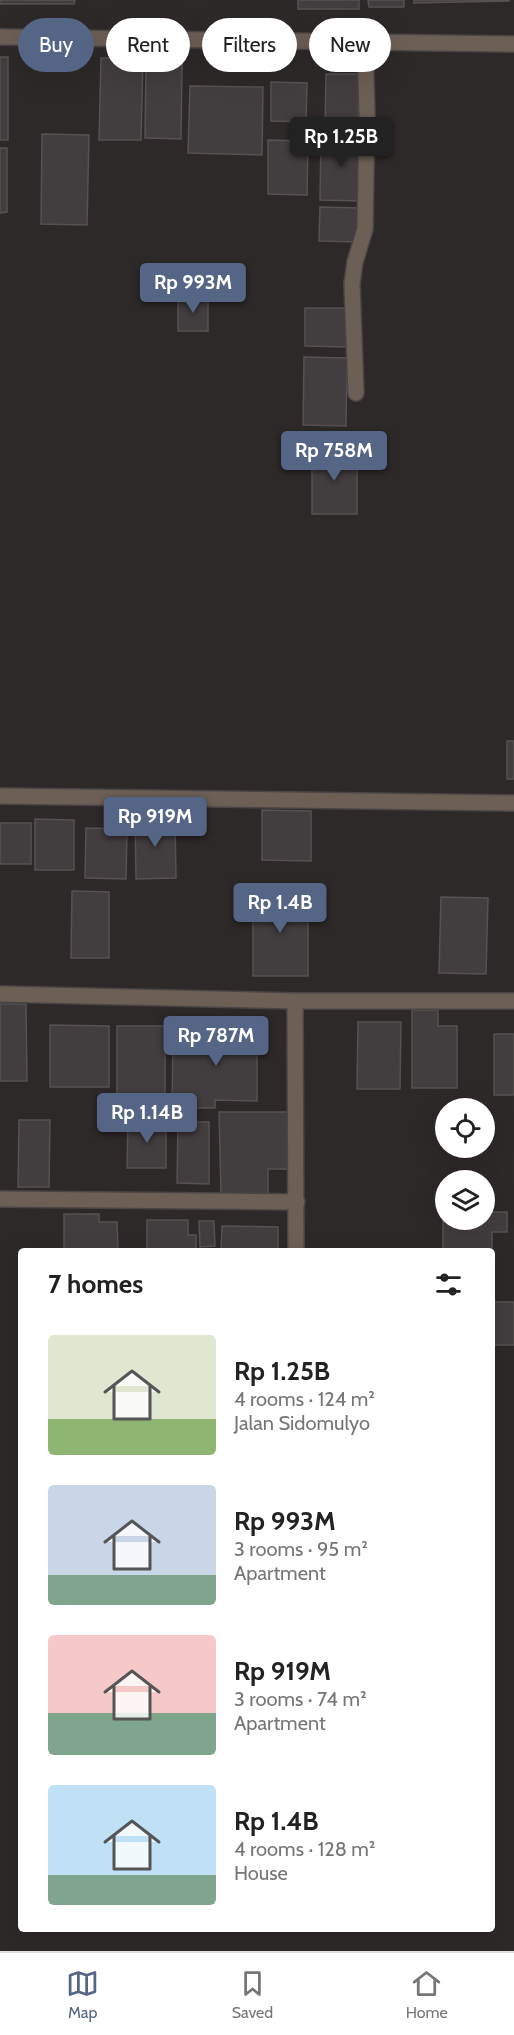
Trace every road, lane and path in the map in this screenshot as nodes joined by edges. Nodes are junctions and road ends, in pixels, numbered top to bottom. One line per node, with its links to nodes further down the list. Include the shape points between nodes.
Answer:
1 (0, 37): 2 (street)
2 (309, 42)
3 (391, 43): 4 (street)
4 (514, 44)
5 (366, 72): 6 (street, via 365,229 352,284)
6 (356, 393)
7 (0, 796): 8 (street)
8 (514, 803)
9 (0, 994): 11 (street)
10 (514, 1000): 11 (street)
11 (295, 1001): 13 (street)
12 (0, 1199): 13 (street)
13 (297, 1202): 14 (street)
14 (296, 1248)

